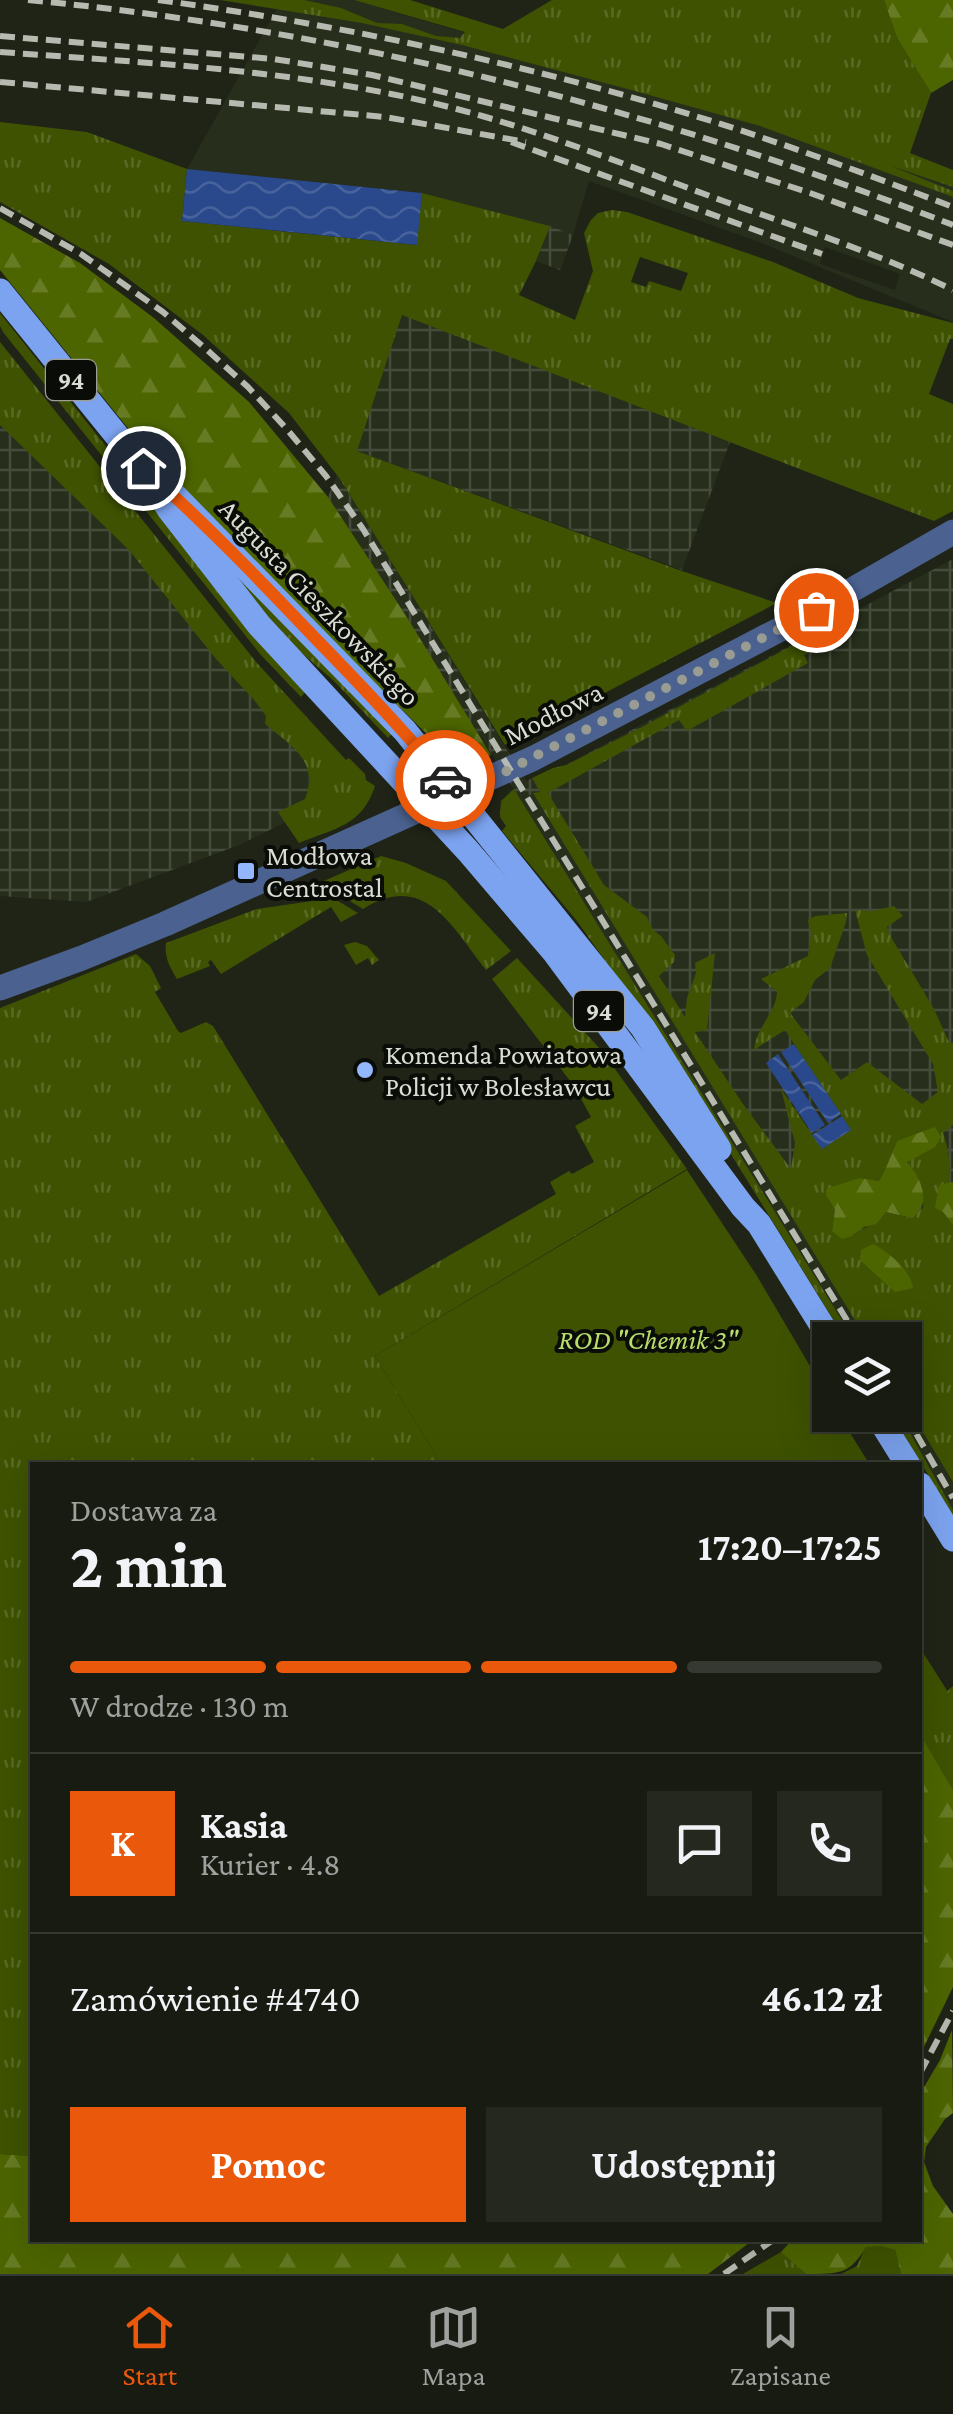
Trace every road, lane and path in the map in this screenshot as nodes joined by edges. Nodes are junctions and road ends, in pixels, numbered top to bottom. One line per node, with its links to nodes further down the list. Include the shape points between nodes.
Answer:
1 (0, 292): 2 (main road, Augusta Cieszkowskiego / 94)
2 (143, 468): 4 (main road, Augusta Cieszkowskiego / 94, via 230,550); 5 (main road, Augusta Cieszkowskiego / 94, via 260,625)
3 (953, 532): 4 (street, Modłowa, via 816,610)
4 (456, 793): 5 (street, Modłowa); 7 (main road, Augusta Cieszkowskiego / 94, via 643,1028)
5 (428, 807): 6 (street, Modłowa, via 165,924); 7 (main road, Augusta Cieszkowskiego / 94, via 555,953)
6 (0, 988)
7 (758, 1224): 8 (main road, Augusta Cieszkowskiego / 94)
8 (820, 1322)
9 (888, 1432): 10 (main road)
10 (906, 1462)
11 (922, 1488): 12 (main road)
12 (953, 1539)

